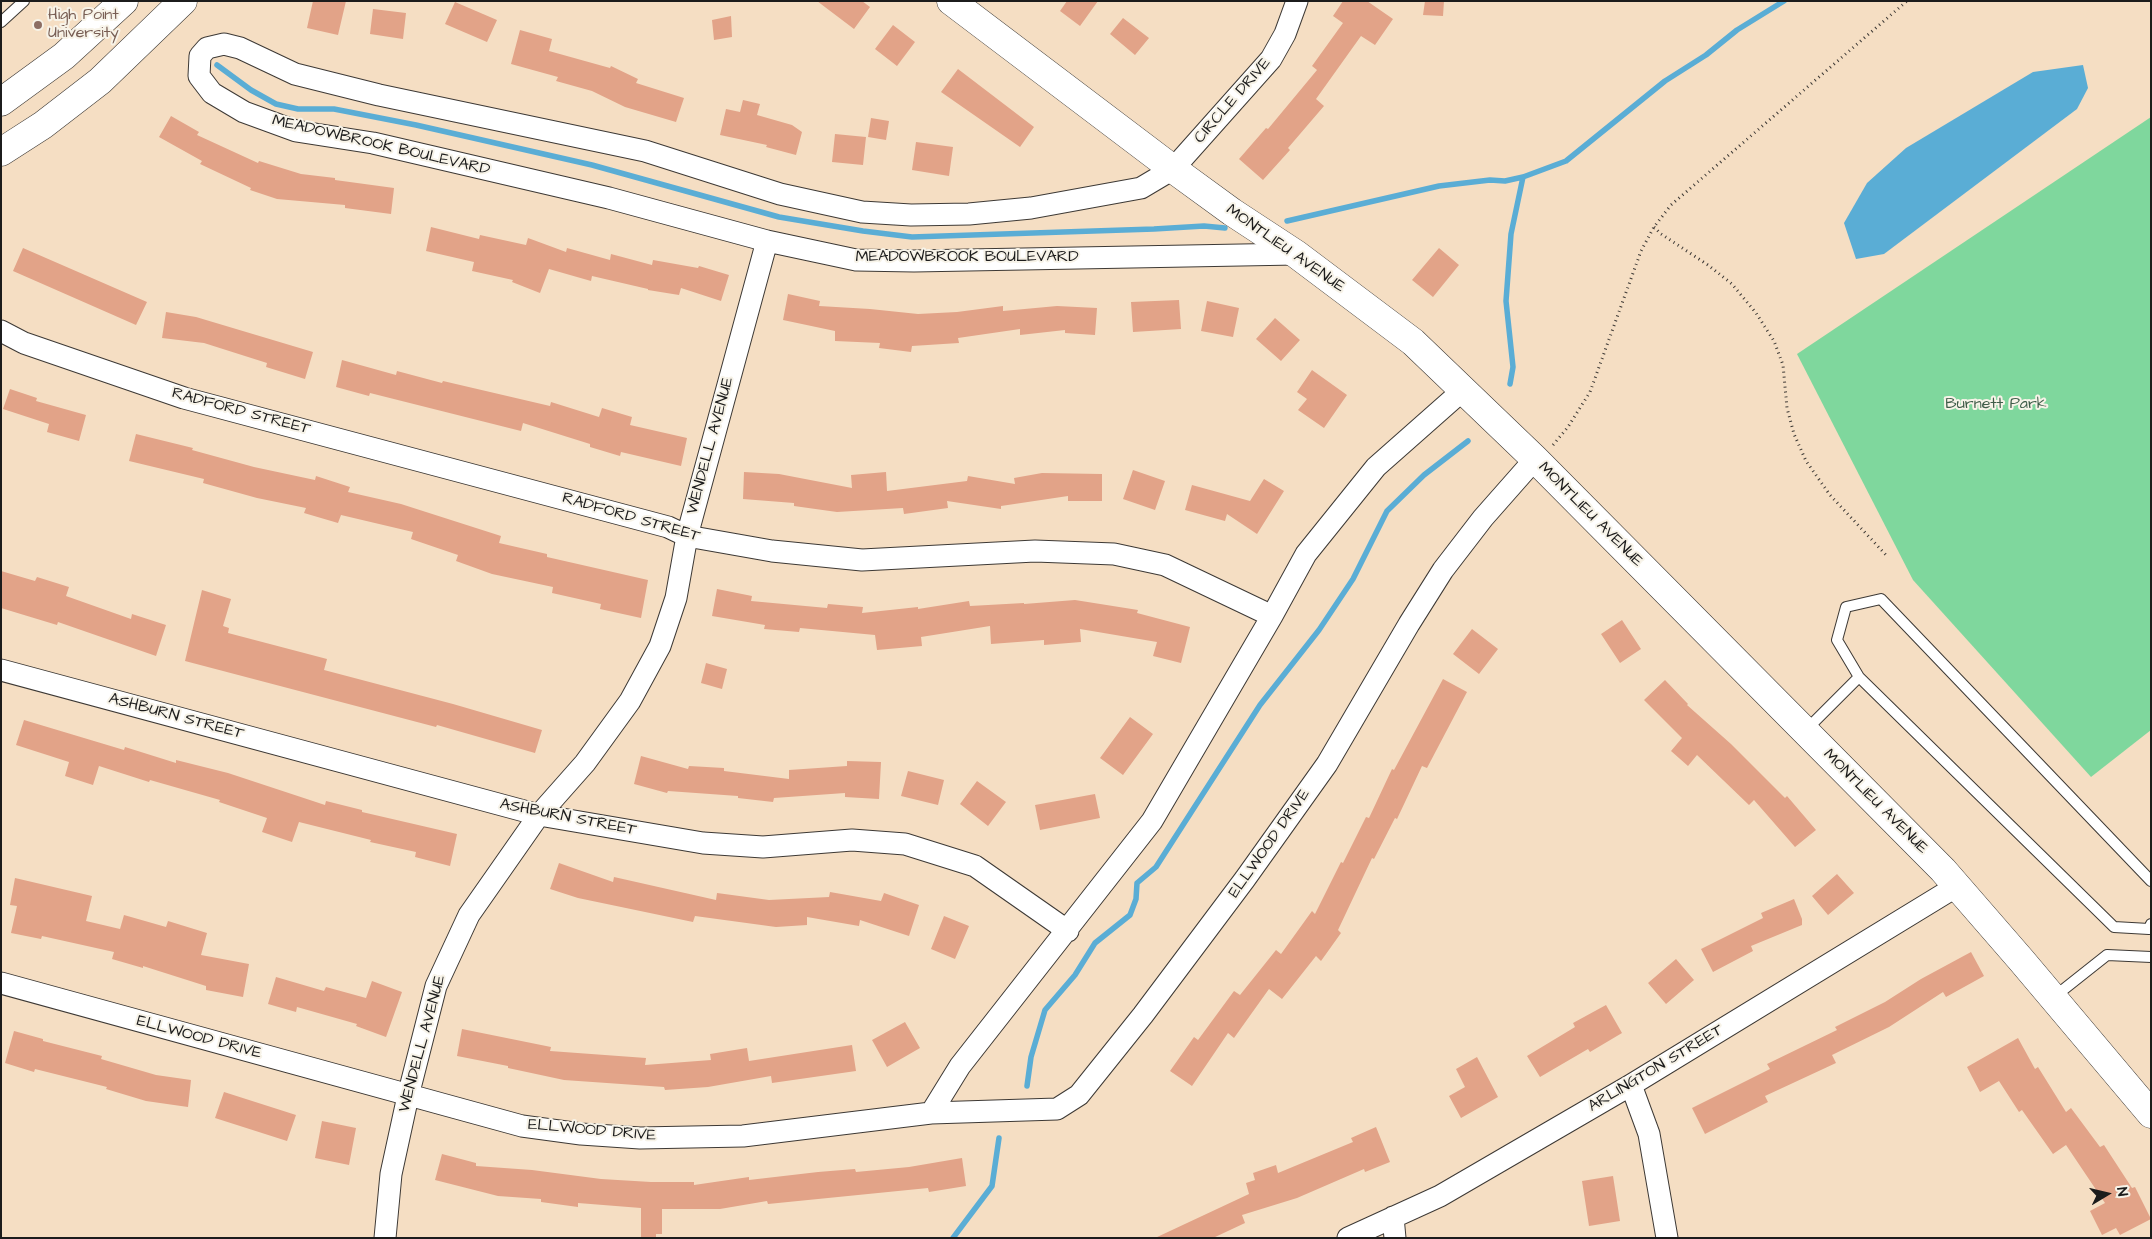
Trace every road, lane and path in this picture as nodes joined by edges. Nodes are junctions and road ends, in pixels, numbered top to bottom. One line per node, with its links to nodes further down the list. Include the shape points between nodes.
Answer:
1 (24, 1): 7 (lane)
2 (124, 1): 8 (street, via 70,50)
3 (183, 1): 9 (street, via 100,81 43,125)
4 (951, 1): 10 (street, MONTLIEU AVENUE)
5 (1297, 1): 10 (street, CIRCLE DRIVE, via 1285,34 1271,59)
6 (1907, 1): 11 (path, via 1671,205)
7 (1, 22)
8 (1, 102)
9 (1, 152)
10 (1173, 169): 12 (street, MEADOWBROOK BOULEVARD, via 1140,188 1031,208 969,214 862,212 780,194 645,151 378,95 296,74 224,44 208,48 200,56 199,76 212,93 244,112 270,122 609,198); 13 (street, MONTLIEU AVENUE)
11 (1654, 227): 16 (path, via 1641,251 1590,392 1560,438 1548,452); 18 (path, via 1732,284 1756,313 1774,341 1783,365 1787,408 1806,461 1830,495)
12 (767, 241): 13 (street, MEADOWBROOK BOULEVARD, via 856,260); 17 (street, WENDELL AVENUE)
13 (1296, 254): 15 (street, MONTLIEU AVENUE, via 1413,342)
14 (1, 331): 17 (street, RADFORD STREET, via 24,343 184,398 668,527)
15 (1462, 391): 16 (street, MONTLIEU AVENUE); 19 (street, via 1376,467 1306,554)
16 (1535, 459): 22 (street, MONTLIEU AVENUE); 33 (street, ELLWOOD DRIVE, via 1444,570 1326,764 1228,902 1079,1095 1057,1109)
17 (687, 536): 19 (street, RADFORD STREET, via 772,551 862,560 1035,551 1114,554 1165,565); 23 (street, WENDELL AVENUE, via 676,598 660,646 630,701 585,763)
18 (1886, 555)
19 (1272, 616): 27 (street, via 1152,821)
20 (1, 670): 23 (street, ASHBURN STREET)
21 (1859, 677): 22 (lane); 24 (lane, via 1837,640 1846,607 1881,600); 26 (lane, via 2114,927 2149,928)
22 (1805, 731): 25 (street, MONTLIEU AVENUE)
23 (540, 815): 27 (street, ASHBURN STREET, via 703,843 763,847 852,840 905,844 975,866); 32 (street, WENDELL AVENUE, via 469,915 436,986)
24 (2151, 881)
25 (1957, 886): 30 (street, MONTLIEU AVENUE); 31 (street, ARLINGTON STREET)
26 (2151, 924)
27 (1068, 931): 33 (street, via 960,1066)
28 (2151, 957): 30 (lane, via 2106,955)
29 (1, 984): 32 (street, ELLWOOD DRIVE)
30 (2054, 998): 34 (street, MONTLIEU AVENUE)
31 (1631, 1085): 35 (street, ARLINGTON STREET, via 1440,1196); 38 (street, via 1649,1134)
32 (408, 1096): 33 (street, ELLWOOD DRIVE, via 522,1126 640,1138 743,1136); 36 (street, WENDELL AVENUE, via 391,1174)
33 (931, 1113)
34 (2151, 1114)
35 (1394, 1227): 37 (street, ARLINGTON STREET)
36 (385, 1238)
37 (1348, 1238)
38 (1667, 1238)

